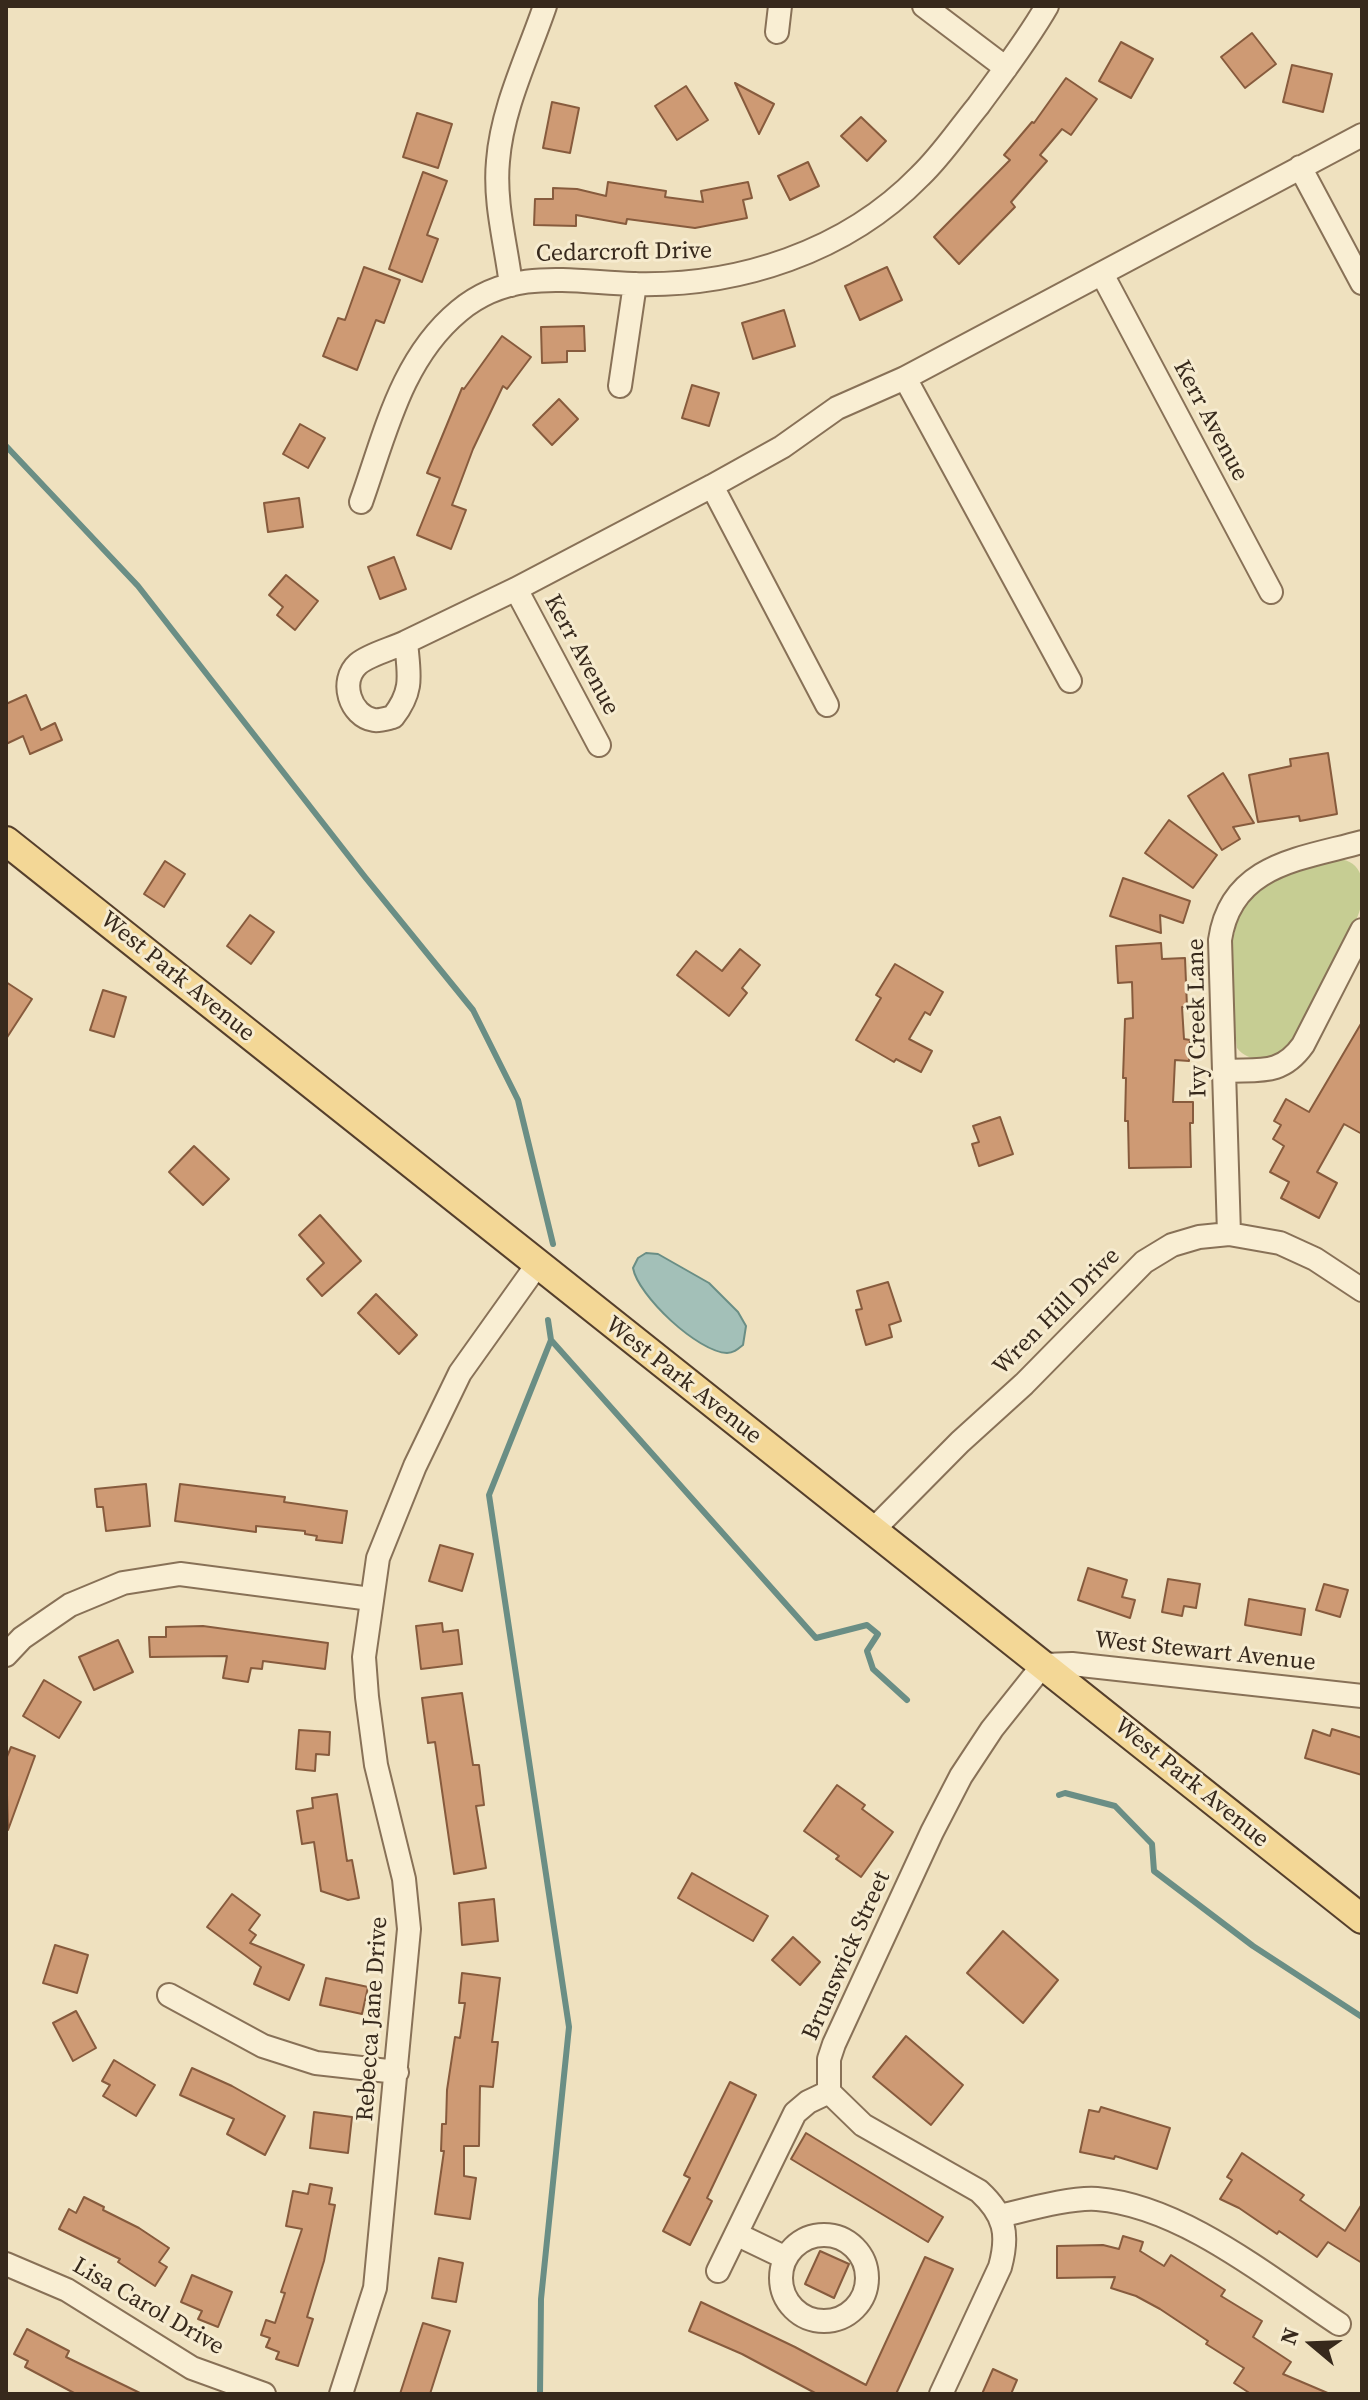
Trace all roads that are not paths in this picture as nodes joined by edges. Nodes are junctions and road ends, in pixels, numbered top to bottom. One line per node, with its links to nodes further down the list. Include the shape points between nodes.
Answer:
1 (545, 6): 12 (street, via 497,162 498,207)
2 (780, 6): 5 (street)
3 (924, 6): 6 (street)
4 (1047, 6): 6 (street, Cedarcroft Drive)
5 (777, 32)
6 (1006, 68): 11 (street, Cedarcroft Drive, via 920,177 841,236 749,272)
7 (1362, 135): 8 (street, Kerr Avenue)
8 (1300, 167): 9 (street, Kerr Avenue); 10 (street)
9 (1102, 274): 13 (street, Kerr Avenue); 18 (street, Kerr Avenue)
10 (1362, 283)
11 (635, 284): 12 (street, Cedarcroft Drive, via 538,278); 14 (street)
12 (511, 285): 16 (street, Cedarcroft Drive, via 461,309 431,337 406,376)
13 (905, 378): 15 (street, Kerr Avenue, via 837,408); 20 (street)
14 (620, 386)
15 (712, 486): 17 (street, Kerr Avenue); 21 (street)
16 (361, 502)
17 (516, 589): 19 (street, Kerr Avenue); 22 (street, Kerr Avenue)
18 (1271, 592)
19 (406, 642)
20 (1070, 681)
21 (827, 705)
22 (599, 745)
23 (6, 841): 28 (main road, West Park Avenue)
24 (1362, 842): 26 (street, Ivy Creek Lane, via 1271,867 1235,898 1220,940)
25 (1362, 930): 26 (street, via 1292,1060 1277,1068)
26 (1225, 1071): 27 (street, Ivy Creek Lane)
27 (1229, 1234): 29 (street, Wren Hill Drive, via 1280,1243); 30 (street, Wren Hill Drive, via 1172,1245 1144,1262)
28 (537, 1265): 30 (main road, West Park Avenue); 31 (street, Rebecca Jane Drive, via 460,1373 378,1558)
29 (1362, 1290)
30 (872, 1531): 33 (main road, West Park Avenue)
31 (371, 1599): 32 (street, via 180,1574 123,1583 70,1605); 37 (street, Rebecca Jane Drive, via 364,1657 369,1730 404,1879 409,1929)
32 (6, 1655)
33 (1043, 1665): 34 (street, West Stewart Avenue); 35 (main road, West Park Avenue); 38 (street, Brunswick Street, via 992,1729 932,1832 834,2044)
34 (1362, 1696)
35 (1362, 1919)
36 (169, 1995): 37 (street, via 263,2046 316,2063)
37 (397, 2072): 46 (street, Rebecca Jane Drive, via 375,2288)
38 (829, 2092): 39 (street, via 863,2125 979,2191); 40 (street, via 795,2113)
39 (1000, 2216): 44 (street, via 1094,2198 1143,2206 1210,2240); 47 (street, via 1005,2249 1000,2267)
40 (736, 2234): 41 (street); 43 (street)
41 (786, 2258)
42 (6, 2264): 45 (street, Lisa Carol Drive, via 67,2290 192,2368)
43 (718, 2271)
44 (1339, 2324)
45 (264, 2394)
46 (341, 2394)
47 (941, 2394)

